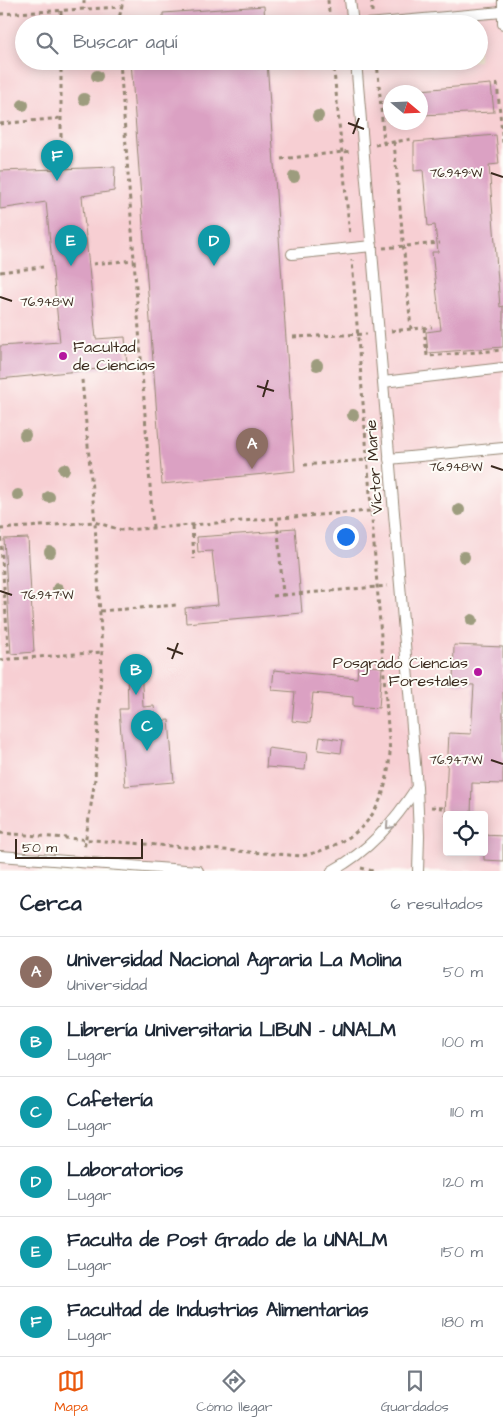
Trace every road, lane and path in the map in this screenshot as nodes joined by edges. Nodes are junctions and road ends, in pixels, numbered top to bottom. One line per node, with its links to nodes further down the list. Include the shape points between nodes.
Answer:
1 (84, 0): 8 (path)
2 (122, 0): 7 (path)
3 (328, 0): 15 (path)
4 (350, 0): 16 (lane)
5 (372, 0): 11 (path)
6 (503, 0): 10 (lane)
7 (120, 7): 8 (path); 14 (path)
8 (84, 9): 9 (path)
9 (61, 11): 12 (path); 13 (path)
10 (502, 12): 17 (lane); 18 (lane)
11 (373, 13)
12 (0, 14)
13 (61, 15)
14 (119, 15)
15 (329, 15)
16 (351, 15)
17 (468, 15)
18 (503, 24)
19 (61, 70): 25 (path)
20 (121, 70): 41 (path)
21 (334, 70): 34 (path)
22 (357, 70): 39 (lane, Víctor Marie)
23 (378, 70): 30 (path)
24 (497, 83): 29 (path)
25 (61, 118): 26 (path); 33 (path)
26 (0, 124)
27 (412, 139): 28 (path)
28 (394, 142): 30 (path); 37 (path)
29 (503, 143)
30 (384, 144): 31 (path)
31 (372, 146)
32 (354, 151): 34 (path)
33 (61, 152)
34 (342, 154): 35 (path); 38 (path)
35 (281, 159)
36 (440, 243): 37 (path)
37 (403, 246): 39 (path); 47 (path)
38 (351, 248): 39 (lane); 40 (lane); 50 (path)
39 (372, 248): 55 (lane, Víctor Marie)
40 (292, 254)
41 (134, 260): 42 (path); 65 (path)
42 (93, 264)
43 (43, 267): 44 (path)
44 (0, 272)
45 (432, 327): 46 (path)
46 (424, 328): 47 (path); 52 (path, via 426,356)
47 (410, 329): 48 (path)
48 (391, 331)
49 (368, 334): 50 (path)
50 (359, 335): 51 (path); 58 (path)
51 (293, 337)
52 (503, 350)
53 (503, 368): 55 (lane)
54 (82, 380): 63 (path)
55 (383, 382): 57 (lane, Víctor Marie)
56 (503, 448): 57 (lane)
57 (389, 459): 58 (path); 60 (lane, Víctor Marie)
58 (368, 460): 59 (path); 61 (path)
59 (304, 465)
60 (392, 510): 61 (path); 69 (lane, Víctor Marie)
61 (372, 511): 62 (path); 68 (path)
62 (277, 519): 64 (path); 71 (path)
63 (95, 522): 65 (path, via 121,530); 66 (path); 74 (path)
64 (192, 526): 65 (path); 67 (path)
65 (153, 528)
66 (0, 530): 70 (path)
67 (194, 559)
68 (378, 586): 69 (path); 71 (path); 78 (path)
69 (399, 586): 80 (lane, Víctor Marie)
70 (2, 594): 77 (path)
71 (282, 595): 72 (path)
72 (273, 596)
73 (177, 605): 74 (path)
74 (100, 610): 75 (path)
75 (102, 652): 77 (path); 84 (path, via 95,779)
76 (0, 660): 77 (path)
77 (9, 660)
78 (383, 661): 79 (path); 85 (path, via 390,753 386,788 359,831)
79 (368, 662)
80 (417, 786): 91 (lane, one-way to 91, via 397,817 376,840); 93 (lane, Víctor Marie)
81 (430, 807): 82 (path)
82 (443, 808)
83 (0, 833): 84 (path)
84 (85, 840): 85 (path, via 277,855 302,856)
85 (324, 850): 86 (path)
86 (328, 855)
87 (0, 856): 88 (lane)
88 (83, 867): 90 (lane)
89 (360, 868): 92 (path)
90 (198, 871)
91 (332, 871)
92 (373, 871)
93 (418, 871)

